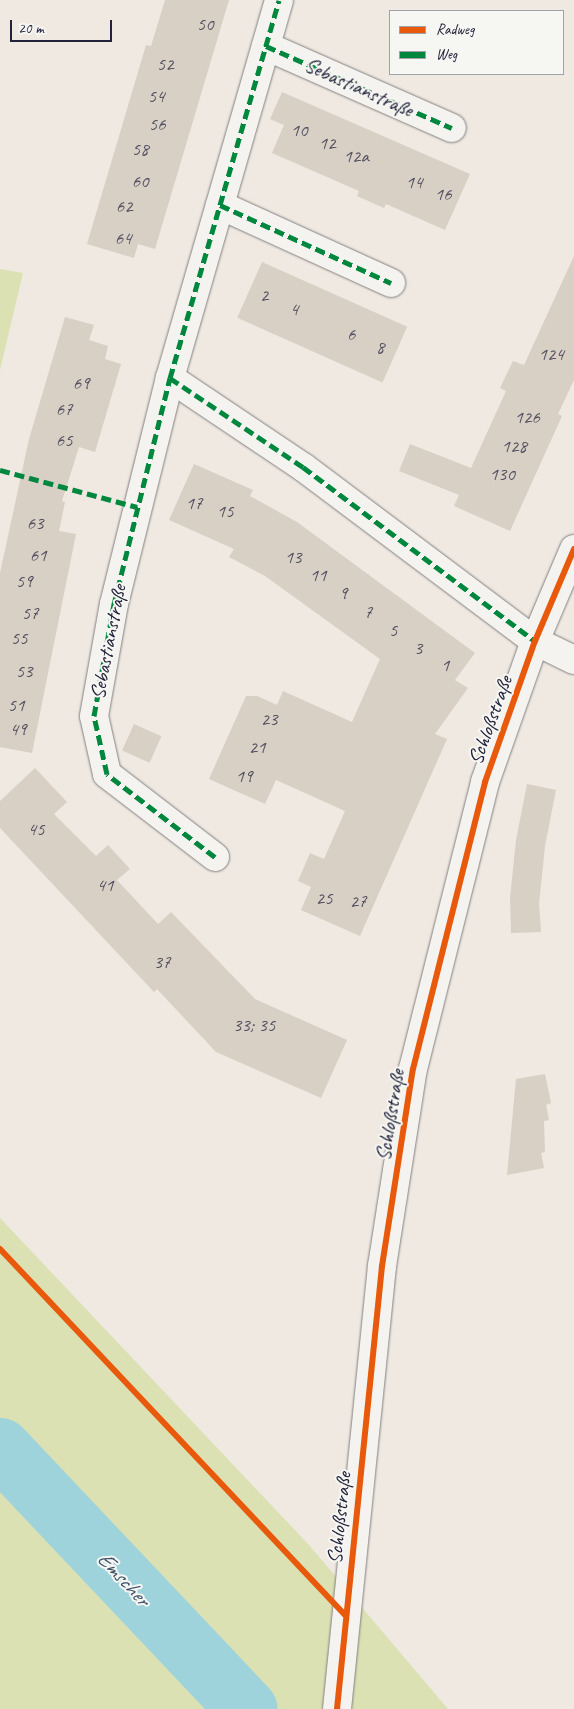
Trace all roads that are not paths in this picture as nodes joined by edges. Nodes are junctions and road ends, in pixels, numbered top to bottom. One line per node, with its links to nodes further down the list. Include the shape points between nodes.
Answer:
1 (279, 0): 2 (street, Sebastianstraße)
2 (266, 46): 3 (street, Sebastianstraße); 4 (street, Sebastianstraße)
3 (452, 128)
4 (220, 205): 5 (street); 6 (street, Sebastianstraße)
5 (391, 283)
6 (170, 378): 8 (street, via 303,467); 10 (street, Sebastianstraße, via 114,604 94,716 107,774)
7 (574, 549): 8 (street, Schloßstraße)
8 (535, 641): 9 (street); 11 (street, Schloßstraße, via 485,782 413,1069 382,1266)
9 (574, 660)
10 (215, 857)
11 (337, 1709)

